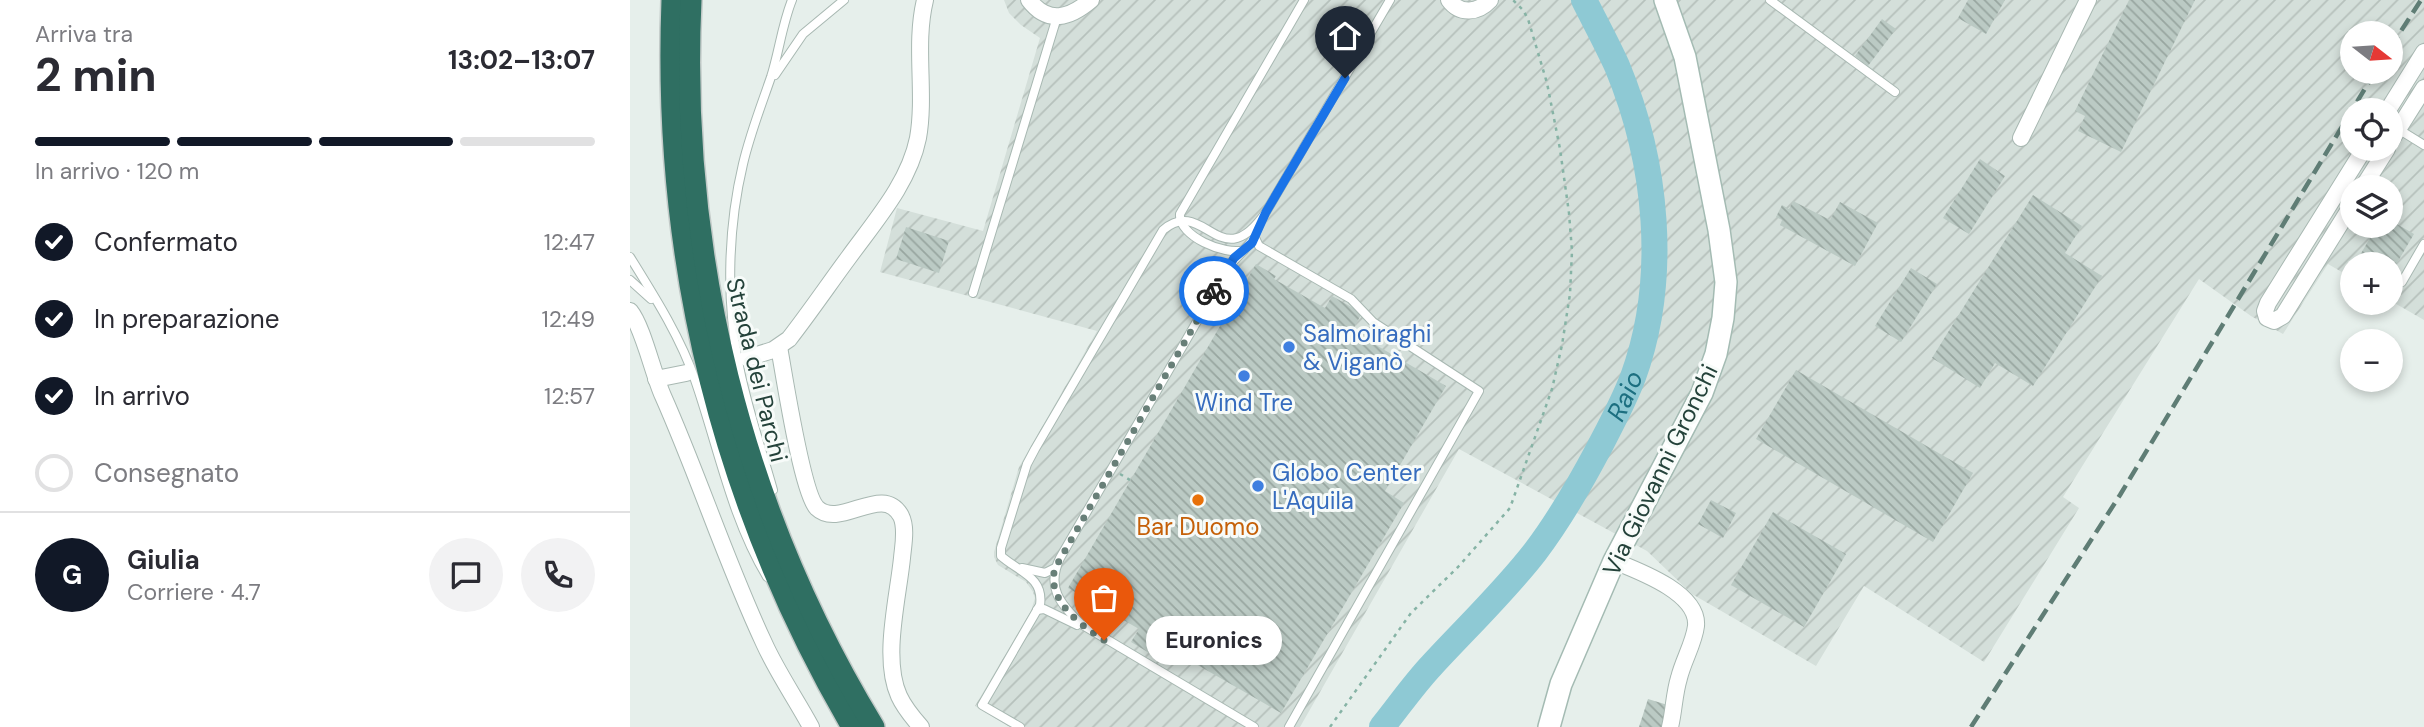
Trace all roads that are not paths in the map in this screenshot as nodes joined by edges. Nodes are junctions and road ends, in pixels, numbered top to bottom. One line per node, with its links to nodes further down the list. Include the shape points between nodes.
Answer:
1 (672, 0): 50 (highway, Strada dei Parchi, via 673,157 693,310 716,409 745,501)
2 (691, 0): 46 (highway, Strada dei Parchi, via 691,143 710,297 743,434)
3 (792, 0): 18 (lane)
4 (844, 0): 18 (lane, via 803,34)
5 (925, 0): 40 (street, via 915,152 886,206)
6 (1029, 0): 15 (street, via 1038,10)
7 (1091, 0): 15 (street, via 1072,14)
8 (1304, 0): 26 (lane)
9 (1390, 0): 27 (lane)
10 (1490, 0): 14 (street, via 1481,9 1470,11)
11 (1665, 0): 44 (main road, Via Giovanni Gronchi, via 1692,91 1721,240 1725,300 1720,336 1702,393)
12 (1770, 0): 19 (lane)
13 (2088, 0): 23 (street)
14 (1449, 1)
15 (1058, 17): 37 (lane)
16 (2424, 52): 20 (street)
17 (2424, 88): 21 (street)
18 (766, 90): 46 (lane, via 739,183 731,300 743,386)
19 (1895, 92)
20 (2395, 98)
21 (2403, 118)
22 (2403, 136): 24 (lane)
23 (2021, 138)
24 (2424, 145)
25 (2340, 188): 30 (street, via 2267,305 2267,318 2274,321 2283,316)
26 (1183, 208): 28 (lane); 29 (lane)
27 (1266, 212): 28 (lane, via 1246,236 1231,240); 31 (lane)
28 (1180, 220): 29 (lane); 33 (lane, via 1184,229 1213,247 1230,253)
29 (1170, 224): 45 (lane, via 1158,236 1027,464 1001,548 1001,556)
30 (2340, 224)
31 (1255, 238): 33 (lane); 57 (lane, via 1259,246 1355,301 1378,325 1479,391)
32 (2424, 244): 36 (lane)
33 (1244, 250): 47 (lane, via 1229,266)
34 (630, 257): 38 (lane)
35 (630, 280): 38 (lane)
36 (2403, 280)
37 (973, 292)
38 (659, 308): 50 (lane, via 691,369 754,556)
39 (630, 312): 43 (street)
40 (779, 347): 41 (street); 54 (street, via 814,504 820,511 836,515 883,504 901,516 904,541 892,667 899,696)
41 (747, 358)
42 (686, 373): 43 (street)
43 (656, 380): 51 (street, via 765,646)
44 (1614, 561): 58 (main road, Via Giovanni Gronchi, via 1561,684); 59 (street, via 1670,589 1694,614 1696,627 1678,679)
45 (1013, 565): 47 (lane, via 1045,573); 48 (lane, via 1040,588)
46 (792, 568): 53 (highway, Strada dei Parchi, via 836,662)
47 (1055, 568): 49 (lane, via 1060,601)
48 (1037, 611): 49 (lane, via 1044,609); 55 (lane, via 982,705)
49 (1095, 634): 56 (lane)
50 (807, 646): 52 (highway, Strada dei Parchi)
51 (811, 727)
52 (852, 727)
53 (874, 727)
54 (921, 727)
55 (1020, 727)
56 (1254, 727)
57 (1289, 727)
58 (1549, 727)
59 (1670, 727)

